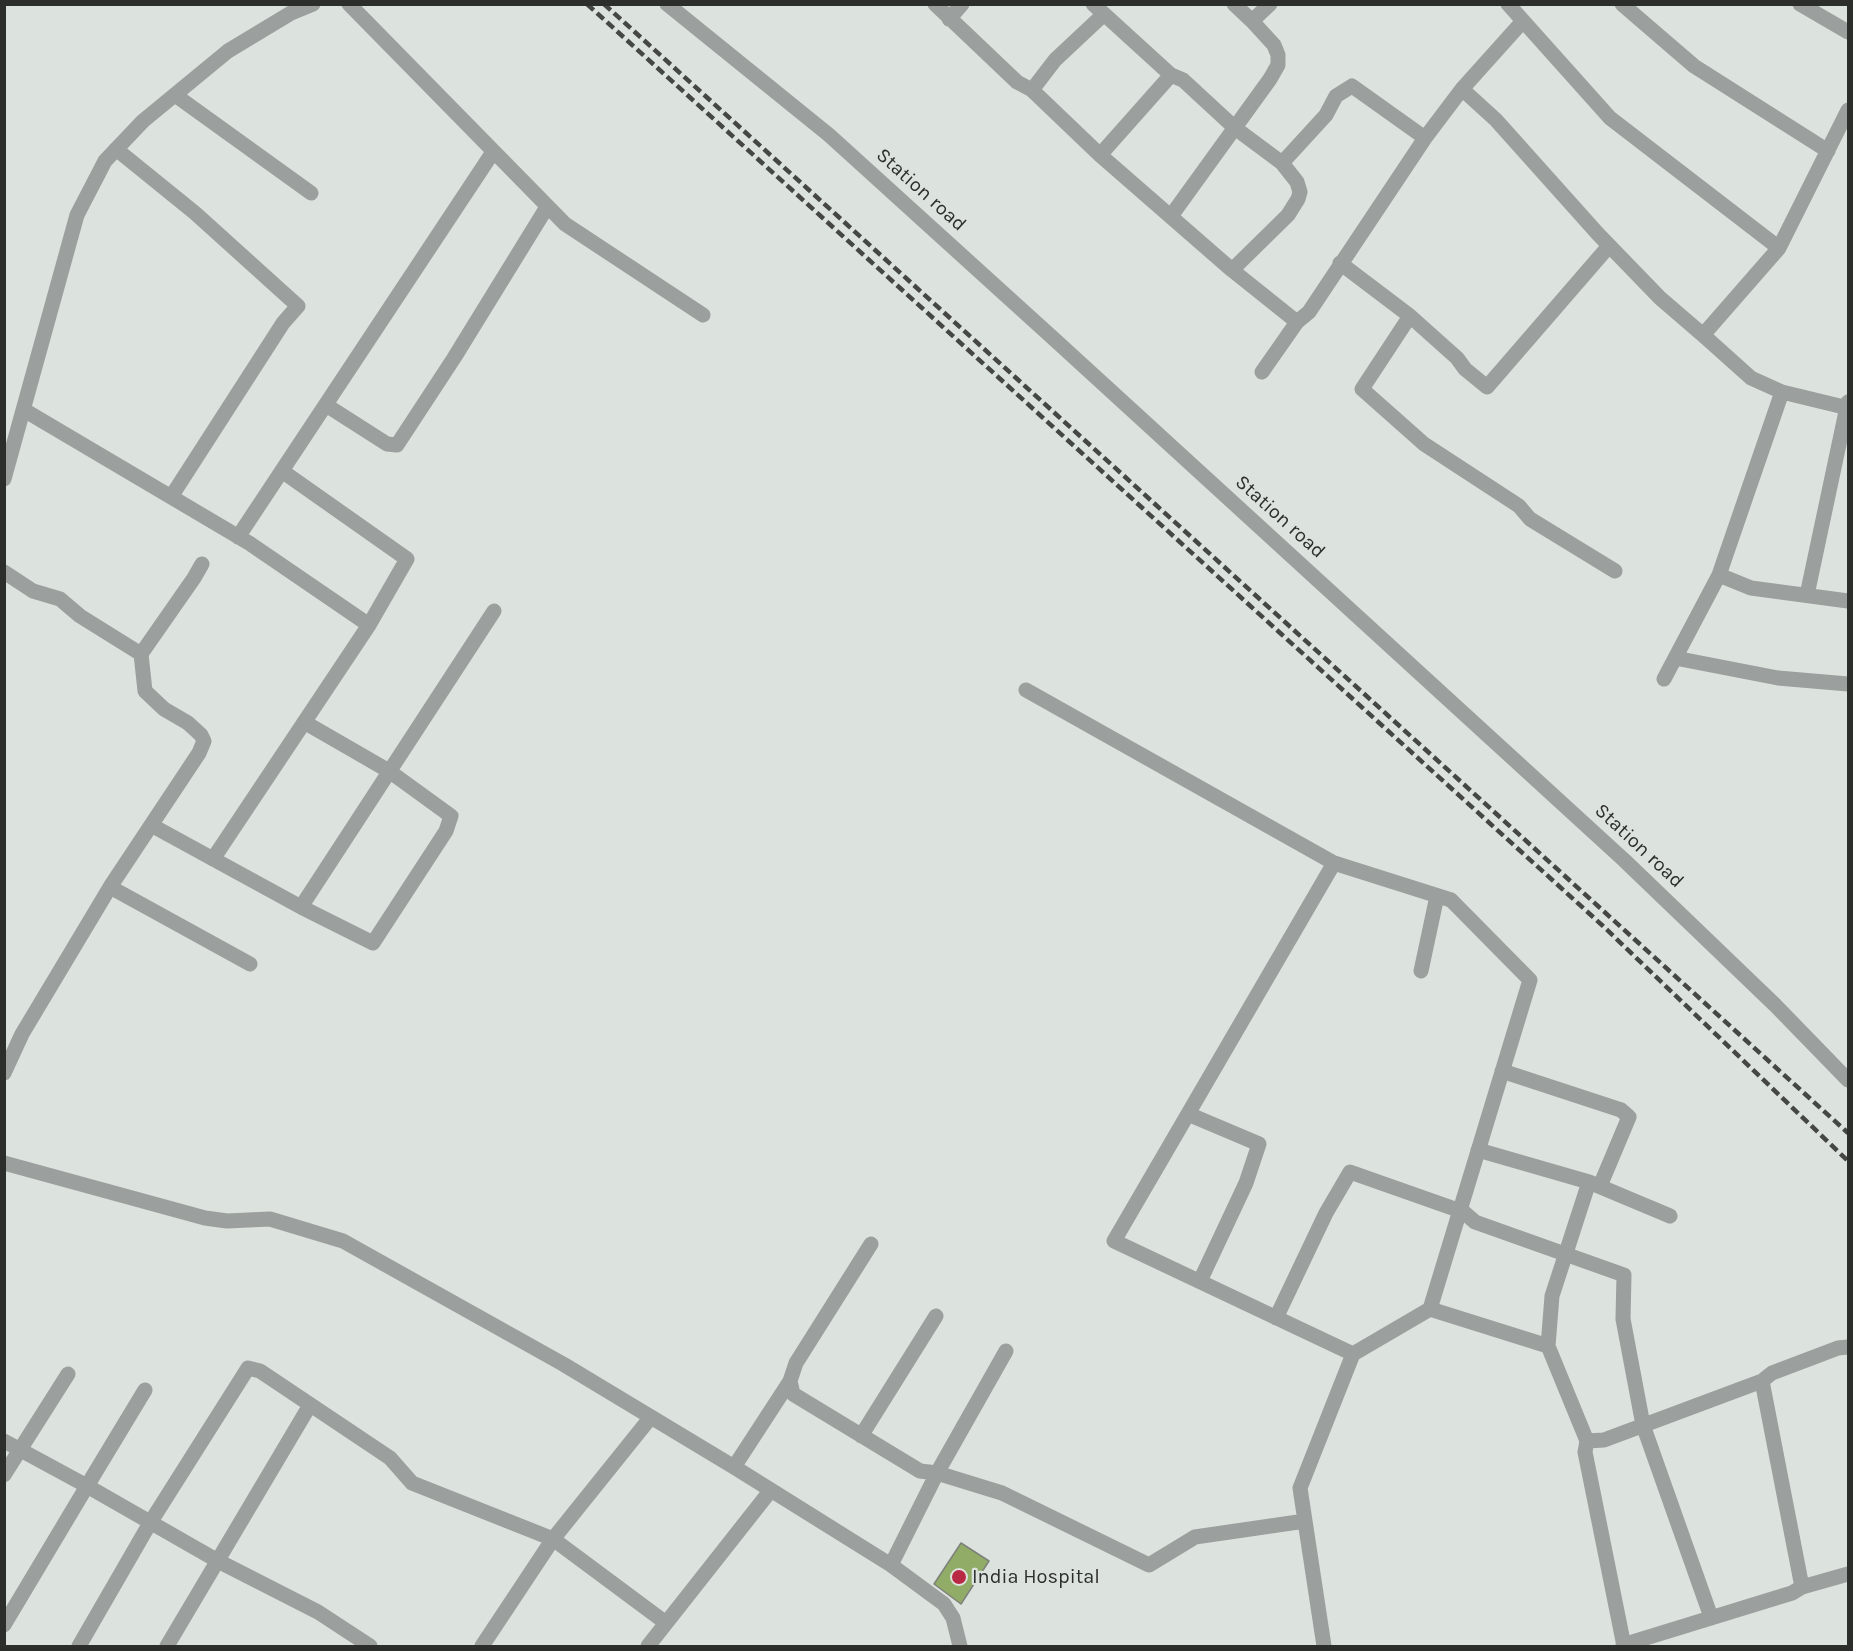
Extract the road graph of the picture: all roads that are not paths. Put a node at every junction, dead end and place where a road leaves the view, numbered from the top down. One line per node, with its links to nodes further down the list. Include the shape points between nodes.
1 (313, 4): 19 (street, via 228,51)
2 (349, 4): 25 (street)
3 (667, 4): 73 (street, Station road, via 829,135 1054,339 1624,860)
4 (935, 4): 12 (street)
5 (962, 4): 12 (street)
6 (1234, 4): 13 (street)
7 (1270, 4): 13 (street)
8 (1508, 4): 14 (street)
9 (1622, 4): 24 (street, via 1694,66)
10 (1800, 4): 15 (street)
11 (1098, 10): 16 (street); 18 (street)
12 (949, 19): 18 (street, via 1017,82)
13 (1252, 21): 21 (street, via 1274,45 1278,64)
14 (1523, 21): 17 (street); 32 (street, via 1610,118)
15 (1848, 32)
16 (1171, 75): 21 (street, via 1183,80); 26 (street)
17 (1462, 89): 22 (street); 31 (street, via 1496,120)
18 (1032, 90): 26 (street)
19 (175, 95): 23 (street); 28 (street)
20 (1848, 110): 24 (street)
21 (1234, 128): 27 (street); 30 (street)
22 (1425, 138): 27 (street, via 1352,86 1336,96 1326,115); 33 (street)
23 (117, 149): 43 (street, via 105,161 77,214); 46 (street, via 298,306)
24 (1828, 151): 32 (street)
25 (493, 152): 29 (street); 41 (street)
26 (1100, 155): 30 (street)
27 (1282, 163): 34 (street, via 1298,182 1298,200)
28 (311, 192)
29 (547, 207): 35 (street, via 565,224); 41 (street, via 397,445 387,444)
30 (1171, 216): 34 (street)
31 (1608, 246): 36 (street, via 1487,387); 38 (street, via 1659,298)
32 (1779, 248): 38 (street)
33 (1340, 263): 36 (street); 37 (street, via 1309,312)
34 (1232, 270): 37 (street)
35 (703, 315)
36 (1410, 316): 49 (street, via 1362,389 1424,444 1519,506 1530,519)
37 (1297, 322): 39 (street)
38 (1703, 334): 40 (street, via 1751,378)
39 (1262, 372)
40 (1782, 392): 42 (street); 51 (street)
41 (326, 405): 44 (street)
42 (1848, 405): 52 (street)
43 (24, 410): 45 (street); 46 (street)
44 (282, 471): 47 (street); 55 (street, via 407,559)
45 (4, 479)
46 (171, 497): 47 (street)
47 (238, 537): 55 (street)
48 (202, 564): 56 (street)
49 (1615, 571)
50 (4, 572): 56 (street, via 33,591 60,599)
51 (1719, 575): 52 (street, via 1751,588); 57 (street)
52 (1807, 595): 53 (street)
53 (1848, 601)
54 (494, 611): 62 (street)
55 (369, 625): 61 (street)
56 (141, 654): 63 (street, via 145,691 164,709 188,723 204,741)
57 (1676, 658): 58 (street); 59 (street, via 1778,678)
58 (1664, 679)
59 (1848, 684)
60 (1026, 690): 65 (street)
61 (304, 722): 62 (street); 64 (street)
62 (389, 771): 68 (street); 68 (street, via 451,816 446,831 373,943)
63 (151, 825): 64 (street); 66 (street)
64 (213, 859): 68 (street)
65 (1334, 863): 67 (street); 74 (street)
66 (110, 887): 69 (street); 72 (street, via 22,1034)
67 (1437, 896): 70 (street); 71 (street, via 1450,900 1530,980)
68 (301, 907)
69 (250, 964)
70 (1421, 971)
71 (1502, 1071): 75 (street); 77 (street, via 1621,1110 1629,1117)
72 (4, 1073)
73 (1848, 1080)
74 (1188, 1114): 82 (street, via 1259,1144 1246,1183); 82 (street, via 1114,1241)
75 (1478, 1150): 77 (street); 78 (street)
76 (4, 1162): 95 (street, via 205,1218 270,1219 343,1241)
77 (1595, 1184): 79 (street); 81 (street)
78 (1460, 1209): 81 (street, via 1475,1222); 83 (street); 85 (street, via 1350,1172)
79 (1670, 1216)
80 (871, 1244): 91 (street, via 796,1363)
81 (1566, 1255): 86 (street, via 1552,1296); 96 (street, via 1624,1275 1623,1319)
82 (1200, 1281): 85 (street)
83 (1430, 1309): 86 (street); 89 (street)
84 (936, 1316): 97 (street)
85 (1276, 1318): 89 (street)
86 (1548, 1346): 99 (street)
87 (1848, 1347): 92 (street, via 1772,1373)
88 (1006, 1351): 102 (street)
89 (1353, 1354): 106 (street, via 1300,1488)
90 (68, 1374): 100 (street)
91 (790, 1381): 97 (street, via 793,1394); 101 (street)
92 (1762, 1381): 96 (street); 112 (street)
93 (145, 1390): 104 (street)
94 (310, 1405): 107 (street, via 260,1371 248,1368); 108 (street, via 390,1458 412,1483); 109 (street)
95 (651, 1417): 101 (street); 108 (street)
96 (1643, 1425): 99 (street, via 1604,1440); 113 (street)
97 (861, 1436): 102 (street, via 920,1471)
98 (4, 1441): 100 (street)
99 (1587, 1441): 116 (street, via 1585,1452)
100 (20, 1449): 103 (street); 104 (street)
101 (734, 1467): 105 (street)
102 (937, 1473): 106 (street, via 1002,1493 1149,1565 1195,1537); 110 (street)
103 (4, 1475)
104 (87, 1486): 107 (street); 115 (street)
105 (771, 1490): 110 (street); 114 (street)
106 (1305, 1521): 123 (street)
107 (150, 1523): 109 (street); 117 (street)
108 (553, 1539): 114 (street); 120 (street)
109 (218, 1561): 118 (street); 119 (street, via 318,1612)
110 (891, 1565): 122 (street, via 944,1604 953,1618)
111 (1848, 1574): 112 (street)
112 (1802, 1587): 113 (street)
113 (1711, 1617): 116 (street)
114 (666, 1623): 121 (street)
115 (4, 1625)
116 (1624, 1646)
117 (79, 1647)
118 (167, 1647)
119 (370, 1647)
120 (482, 1647)
121 (648, 1647)
122 (960, 1647)
123 (1324, 1647)

